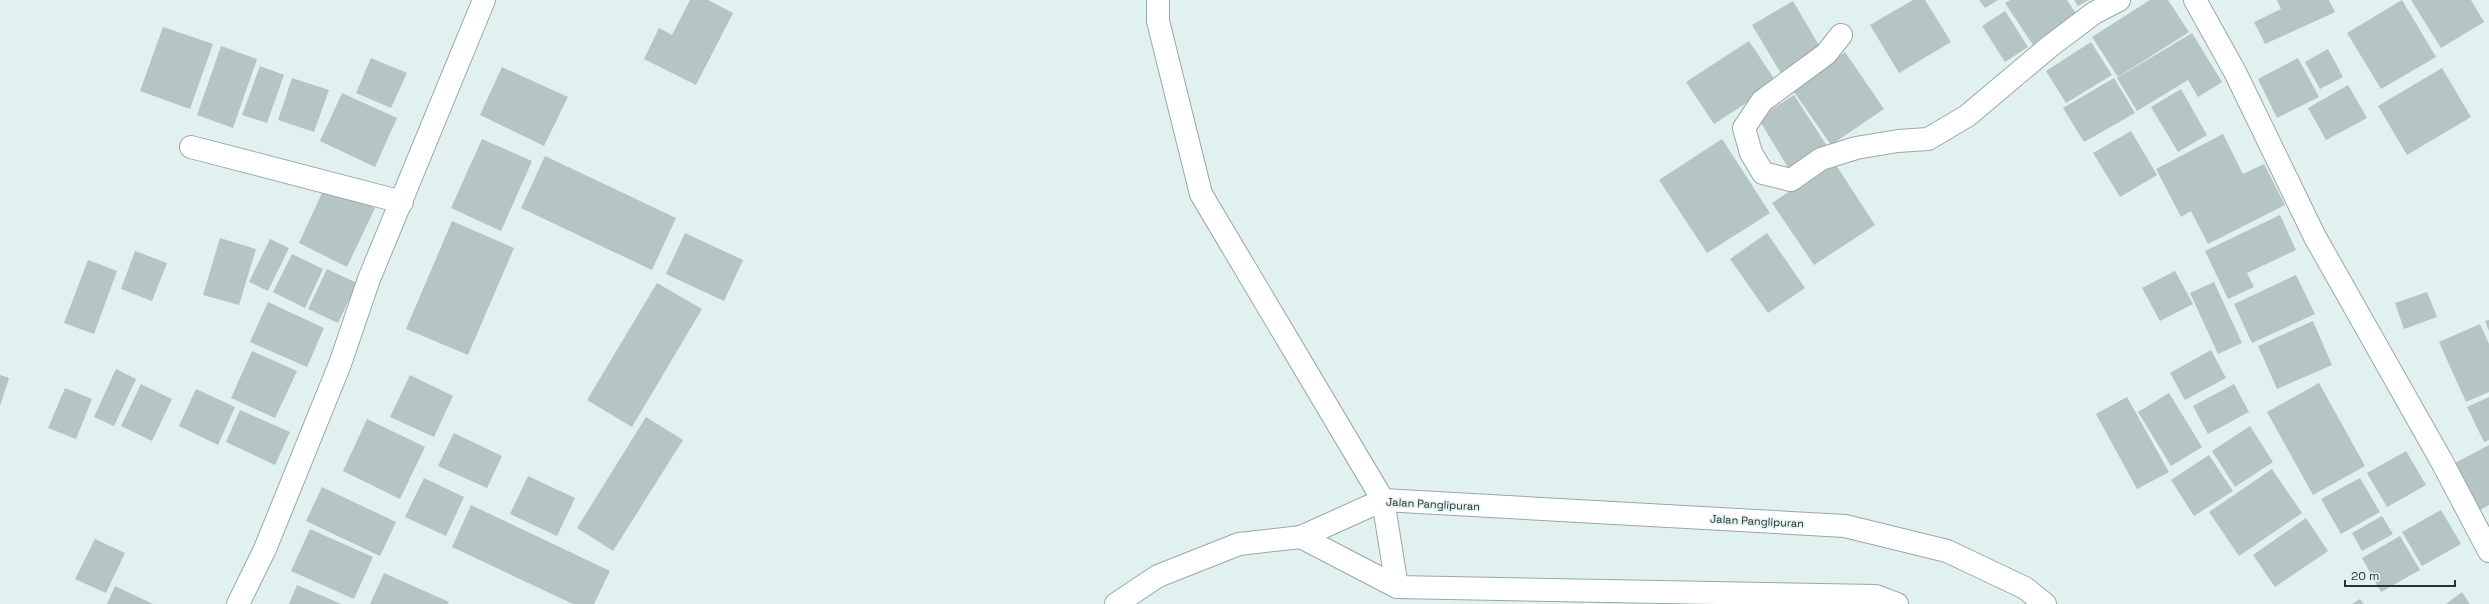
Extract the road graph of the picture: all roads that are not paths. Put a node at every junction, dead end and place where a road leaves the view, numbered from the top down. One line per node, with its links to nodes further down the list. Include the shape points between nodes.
1 (484, 0): 7 (street)
2 (1158, 0): 8 (street, via 1158,21 1201,194)
3 (2120, 0): 5 (street, via 2094,13 1967,116 1928,140 1898,141 1856,148 1821,159 1791,180 1763,173 1751,152 1744,128 1762,102 1826,54)
4 (2195, 0): 10 (street, via 2235,72 2315,237 2441,460)
5 (1840, 35)
6 (191, 147): 7 (street)
7 (402, 202): 12 (street, via 369,279 332,386 264,549)
8 (1384, 500): 9 (street, Jalan Panglipuran); 11 (street); 15 (street, Jalan Panglipuran, via 1845,526 1946,551 2025,588)
9 (1301, 537): 11 (street); 13 (street, Jalan Panglipuran, via 1239,544 1158,576)
10 (2489, 552)
11 (1397, 586): 14 (street, via 1876,596)
12 (238, 604)
13 (1116, 604)
14 (1897, 604)
15 (2045, 604)

